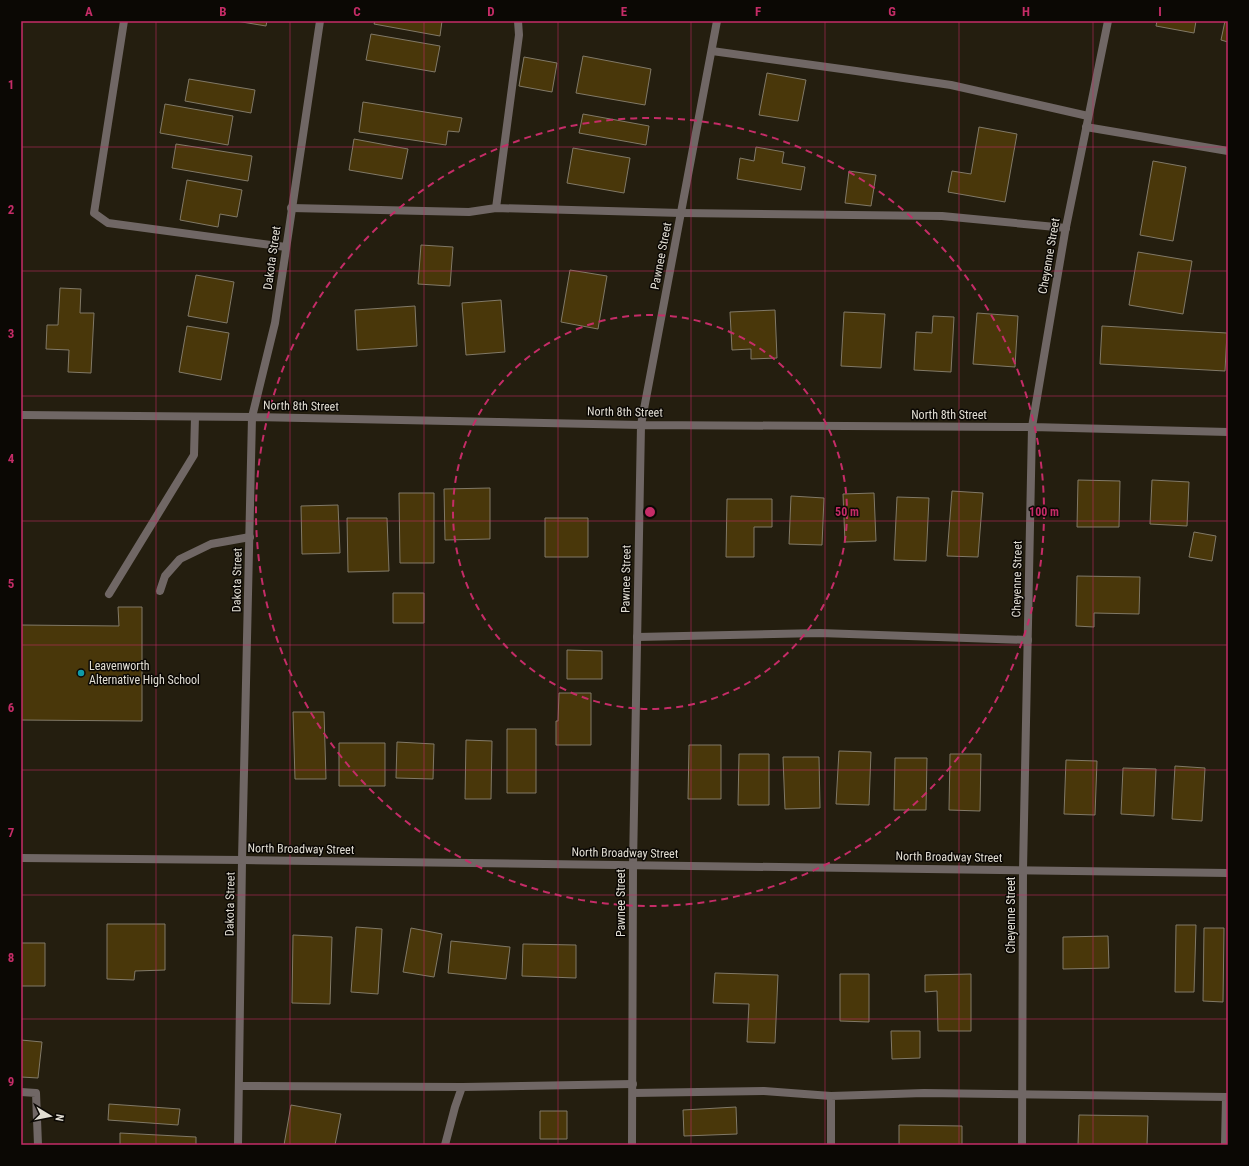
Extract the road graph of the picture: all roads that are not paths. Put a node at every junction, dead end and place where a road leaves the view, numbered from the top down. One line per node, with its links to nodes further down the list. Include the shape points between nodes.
1 (124, 21): 14 (street, via 94,212 108,223)
2 (320, 21): 10 (street, Dakota Street)
3 (518, 21): 11 (street, via 519,35)
4 (718, 21): 6 (street, Pawnee Street)
5 (1108, 21): 7 (street, Cheyenne Street)
6 (712, 51): 7 (street, via 951,86); 12 (street, Pawnee Street)
7 (1088, 116): 8 (street, Cheyenne Street)
8 (1086, 127): 9 (street); 13 (street, Cheyenne Street)
9 (1228, 150)
10 (291, 208): 11 (street, via 469,212); 14 (street, Dakota Street)
11 (496, 208): 12 (street)
12 (681, 213): 13 (street, via 942,216); 18 (street, Pawnee Street)
13 (1066, 228): 19 (street, Cheyenne Street)
14 (286, 247): 17 (street, Dakota Street, via 275,323)
15 (21, 415): 16 (street, North 8th Street)
16 (195, 417): 17 (street, North 8th Street); 23 (street, via 194,455)
17 (252, 417): 18 (street, North 8th Street); 21 (street, Dakota Street)
18 (641, 425): 19 (street, North 8th Street); 24 (street, Pawnee Street)
19 (1032, 427): 20 (street, North 8th Street); 25 (street, Cheyenne Street)
20 (1228, 432)
21 (250, 537): 22 (street, via 211,544 180,559 165,576); 27 (street, Dakota Street)
22 (160, 590)
23 (109, 594)
24 (637, 637): 25 (street, via 820,633); 28 (street, Pawnee Street)
25 (1028, 640): 29 (street, Cheyenne Street)
26 (21, 858): 27 (street, North Broadway Street)
27 (242, 860): 28 (street, North Broadway Street); 31 (street, Dakota Street)
28 (633, 865): 29 (street, North Broadway Street); 33 (street, Pawnee Street)
29 (1023, 870): 30 (street, North Broadway Street); 35 (street, Cheyenne Street)
30 (1228, 874)
31 (239, 1086): 32 (street); 39 (street, Dakota Street)
32 (462, 1087): 33 (street); 40 (street)
33 (633, 1088): 36 (street, via 764,1091); 41 (street, Pawnee Street)
34 (21, 1092): 38 (street, via 36,1092)
35 (1022, 1095): 36 (street, via 924,1093); 37 (street); 43 (street, Cheyenne Street)
36 (832, 1096): 42 (street)
37 (1227, 1097): 44 (street)
38 (38, 1145)
39 (238, 1145)
40 (445, 1145)
41 (632, 1145)
42 (831, 1145)
43 (1022, 1145)
44 (1225, 1145)

